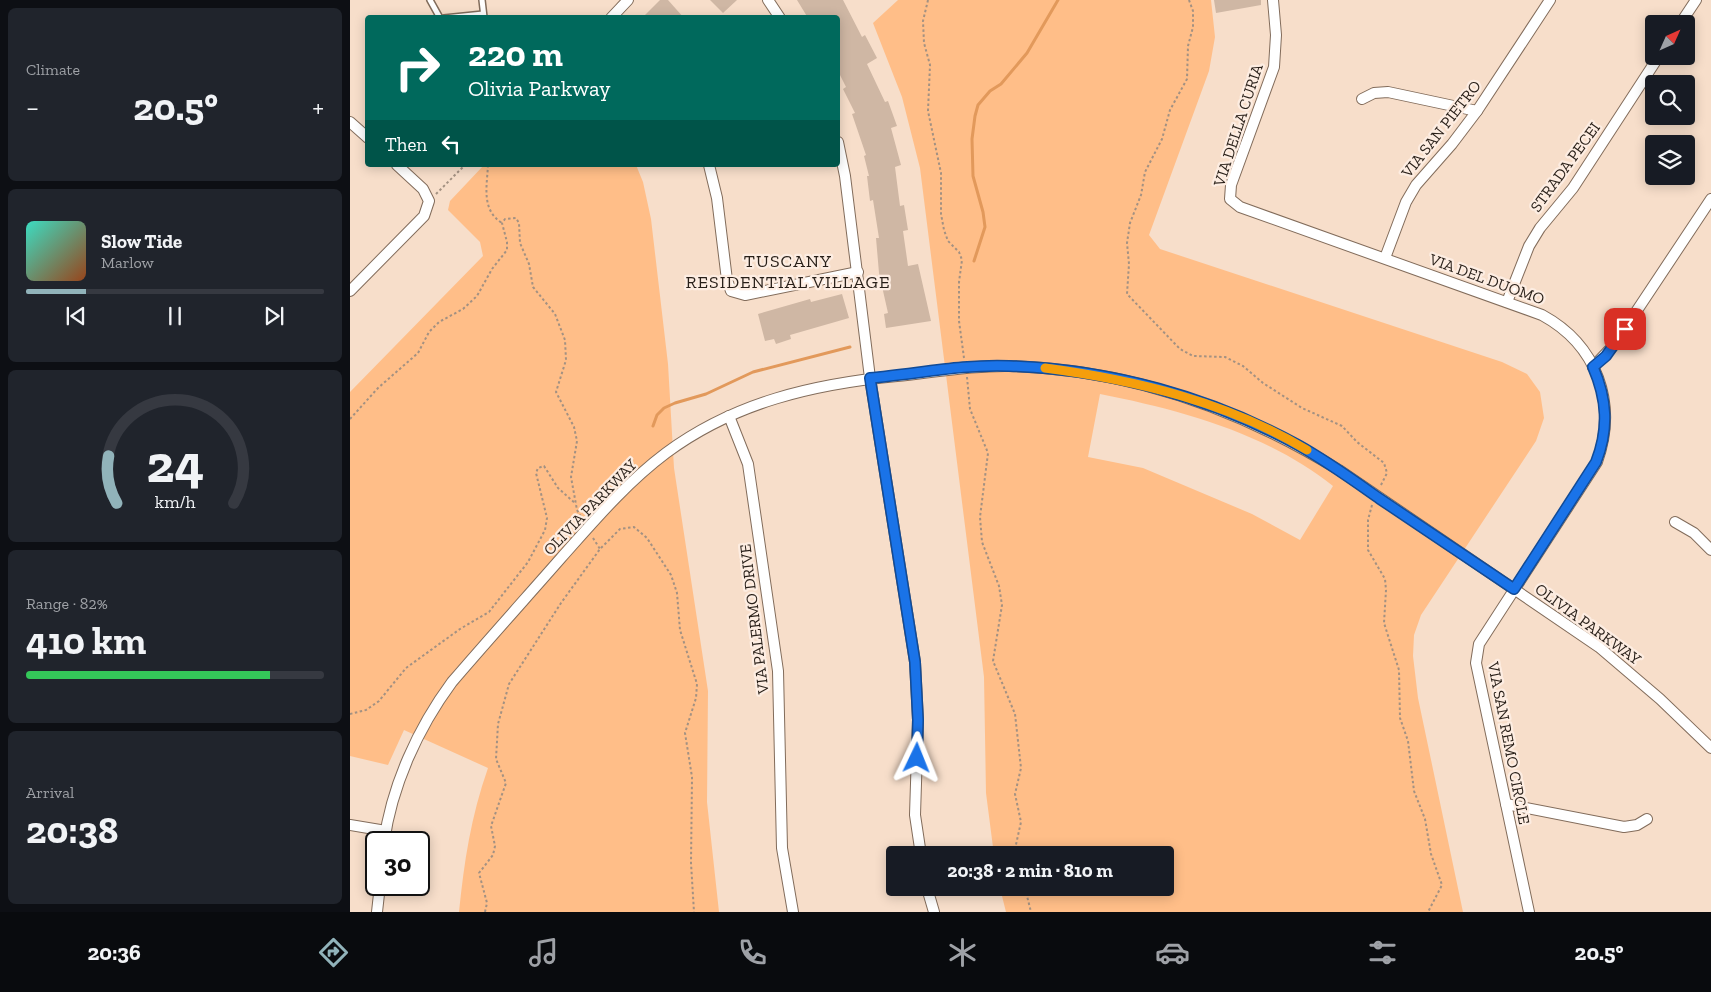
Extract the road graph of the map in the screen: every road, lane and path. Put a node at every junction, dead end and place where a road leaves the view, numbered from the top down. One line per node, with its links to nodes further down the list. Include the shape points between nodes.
1 (430, 0): 9 (lane)
2 (482, 0): 10 (lane)
3 (628, 0): 11 (street)
4 (768, 0): 12 (street)
5 (928, 0): 33 (path, via 923,21 930,65 928,111 941,173 944,230 962,260 959,321)
6 (1273, 0): 25 (street, VIA DELLA CURIA, via 1274,67 1232,185)
7 (1550, 0): 16 (street, VIA SAN PIETRO)
8 (1696, 0): 13 (street)
9 (438, 15)
10 (484, 15)
11 (614, 15)
12 (778, 15)
13 (1686, 15)
14 (1653, 65): 31 (street, STRADA PECEI, via 1572,188 1528,246)
15 (1362, 99): 16 (street, via 1374,93 1388,92)
16 (1477, 111): 28 (street, VIA SAN PIETRO, via 1416,185 1406,202)
17 (350, 122): 18 (street)
18 (365, 135)
19 (840, 152): 29 (street)
20 (399, 167): 30 (street, via 423,189 429,201 424,216)
21 (463, 167): 24 (path)
22 (488, 167): 27 (path, via 488,206 491,214)
23 (709, 167): 29 (street, via 730,291 745,294)
24 (442, 188)
25 (1230, 199): 28 (street, VIA DEL DUOMO, via 1240,207)
26 (1711, 199): 32 (street, via 1614,345)
27 (502, 223): 36 (path, via 507,250 476,296 463,309 434,327 418,353 378,388); 40 (path, via 505,219 516,218 533,287 555,314 565,340 566,360 556,392 576,434 571,469 576,504 558,488 544,466 538,468 536,472 547,518 545,530 517,577 489,612 406,668 379,701 366,710)
28 (1385, 258): 31 (street, VIA DEL DUOMO)
29 (858, 272): 34 (street)
30 (350, 291)
31 (1507, 302): 32 (street, VIA DEL DUOMO, via 1528,308 1558,324 1583,348)
32 (1593, 367): 39 (street, VIA DEL DUOMO, via 1605,404 1603,445 1588,479)
33 (966, 369): 34 (street, OLIVIA PARKWAY); 39 (street, OLIVIA PARKWAY, via 1006,366 1088,373 1173,393 1256,423 1331,465); 48 (path, via 970,409 988,453 980,516 1002,605 993,661 1015,714 1021,768 1015,794 1021,822)
34 (870, 378): 35 (street, OLIVIA PARKWAY, via 797,391 754,404); 47 (street, via 915,662 918,720 915,815)
35 (729, 416): 46 (street, OLIVIA PARKWAY, via 668,452 628,485 452,682 437,702 412,751); 55 (street, VIA PALERMO DRIVE, via 748,464 778,671 782,848)
36 (350, 420)
37 (1675, 522): 38 (street)
38 (1711, 550)
39 (1514, 589): 41 (street, OLIVIA PARKWAY, via 1623,666); 42 (street, VIA SAN REMO CIRCLE, via 1479,644 1476,663)
40 (350, 714)
41 (1711, 748)
42 (1506, 804): 43 (street, via 1624,827); 58 (street, VIA SAN REMO CIRCLE)
43 (1647, 819)
44 (350, 825): 45 (street)
45 (381, 831)
46 (386, 831)
47 (920, 846)
48 (1016, 846)
49 (379, 896): 52 (street)
50 (929, 896): 56 (street)
51 (1027, 896): 57 (path)
52 (377, 912)
53 (485, 912): 54 (path, via 488,903 479,873 493,855 495,846 491,826 506,783 496,759 498,724 509,684 600,549 620,529 634,527 647,538 671,575 677,593 680,630 696,684 696,698 685,733 692,777)
54 (694, 912)
55 (793, 912)
56 (934, 912)
57 (1031, 912)
58 (1529, 912)

